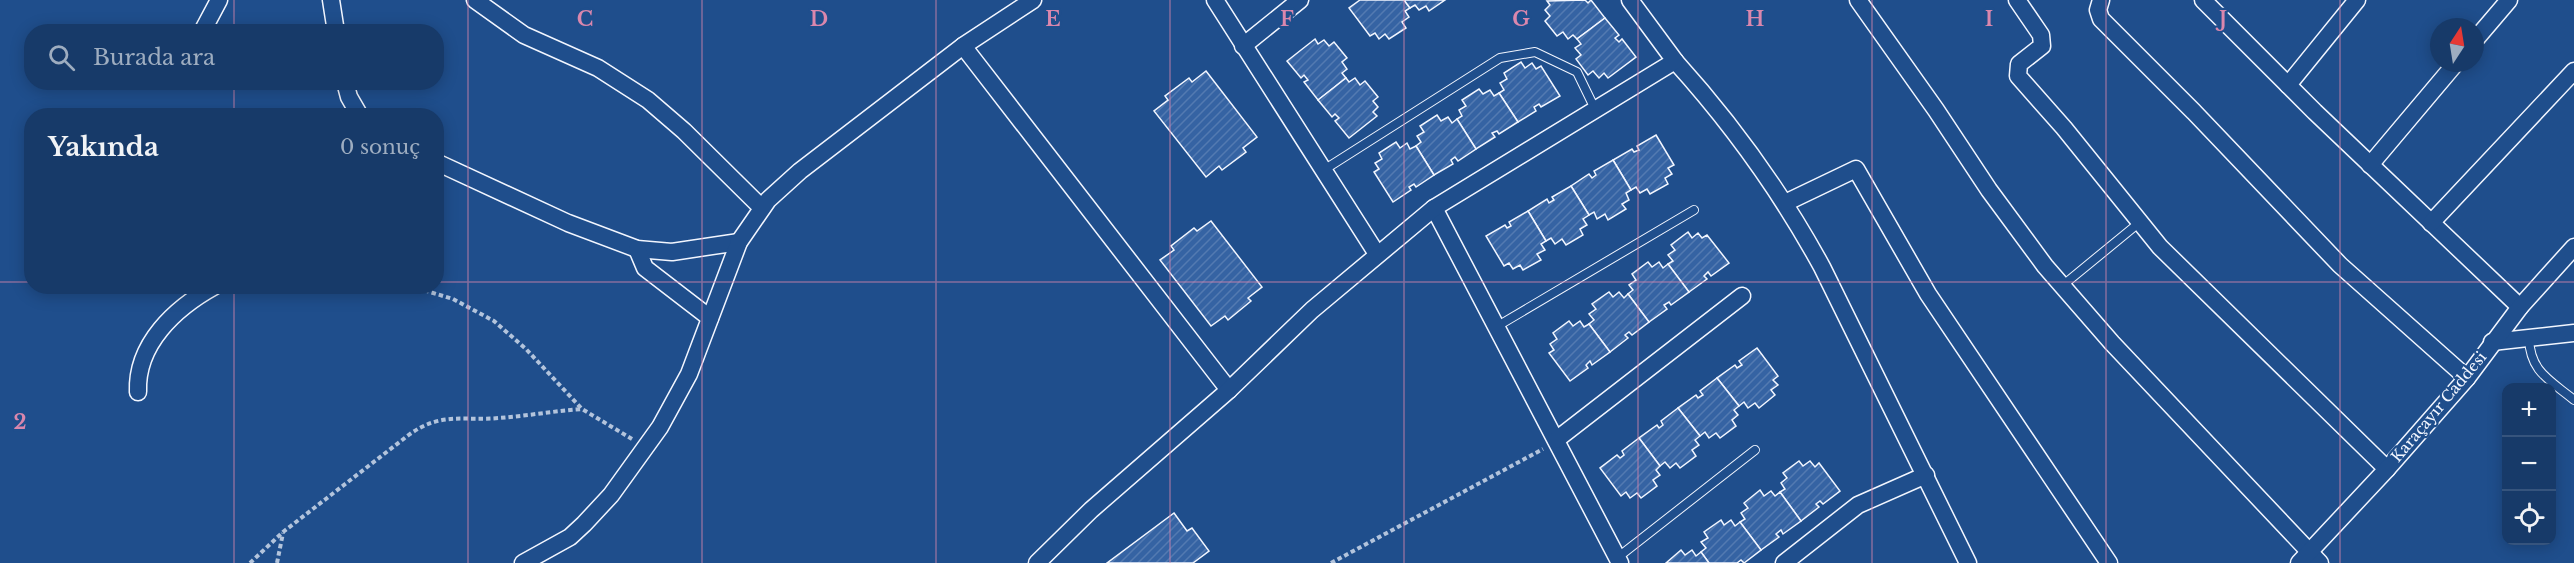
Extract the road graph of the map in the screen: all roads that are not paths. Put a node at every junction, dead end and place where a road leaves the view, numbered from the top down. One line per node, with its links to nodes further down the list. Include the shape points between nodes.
1 (219, 0): 14 (street)
2 (331, 0): 15 (street)
3 (475, 0): 30 (street, via 524,35 606,72 648,100)
4 (1033, 0): 17 (street)
5 (1215, 0): 18 (street)
6 (1300, 0): 18 (street)
7 (1630, 0): 19 (street)
8 (1857, 0): 39 (street, via 2003,209)
9 (2017, 0): 33 (street, via 2041,35 2042,46 2019,64 2018,76)
10 (2101, 0): 48 (street, via 2101,19 2340,265)
11 (2203, 0): 22 (street)
12 (2356, 0): 22 (street)
13 (2509, 0): 16 (street)
14 (206, 24)
15 (335, 24)
16 (2484, 29)
17 (963, 46): 30 (street, via 800,171); 49 (street)
18 (1243, 46): 38 (street)
19 (1675, 61): 25 (street); 29 (street, via 1742,139)
20 (2574, 71): 34 (street)
21 (2448, 72): 26 (street)
22 (2288, 85): 26 (street)
23 (348, 90): 24 (street)
24 (354, 108)
25 (1595, 109): 28 (lane, via 1576,72 1535,52 1500,58); 31 (street)
26 (2370, 165): 34 (street)
27 (444, 166): 37 (street, via 557,218)
28 (1330, 166)
29 (1785, 203): 55 (street, via 1822,267); 62 (street, via 1856,169 1928,294)
30 (762, 208): 35 (street)
31 (1434, 208): 38 (street); 44 (street)
32 (1694, 210): 44 (lane)
33 (2140, 222): 39 (lane); 54 (street, via 2160,247)
34 (2431, 223): 42 (street)
35 (739, 242): 37 (street, via 672,252); 43 (street)
36 (2574, 247): 42 (street, Karaçayır Caddesi)
37 (637, 249): 43 (street, via 645,268)
38 (1377, 254): 49 (street)
39 (2062, 286): 56 (street)
40 (204, 294): 50 (street, via 155,336 141,362)
41 (1742, 296): 52 (street)
42 (2520, 307): 47 (street, Karaçayır Caddesi)
43 (710, 318): 58 (street, via 689,374 646,448 611,495 570,537)
44 (1496, 327): 52 (street)
45 (2574, 333): 46 (street)
46 (2529, 338): 47 (street); 51 (lane, via 2530,355 2538,370)
47 (2493, 342): 48 (street, Karaçayır Caddesi)
48 (2467, 378): 54 (street, Karaçayır Caddesi)
49 (1229, 390): 59 (street, via 1091,510)
50 (138, 392)
51 (2574, 400)
52 (1556, 440): 57 (street)
53 (1755, 450): 57 (lane)
54 (2387, 469): 56 (street, Karaçayır Caddesi)
55 (1926, 475): 60 (street, via 1858,505); 61 (street)
56 (2310, 559)
57 (1618, 560)
58 (523, 563)
59 (1037, 563)
60 (1784, 563)
61 (1968, 563)
62 (2109, 563)

